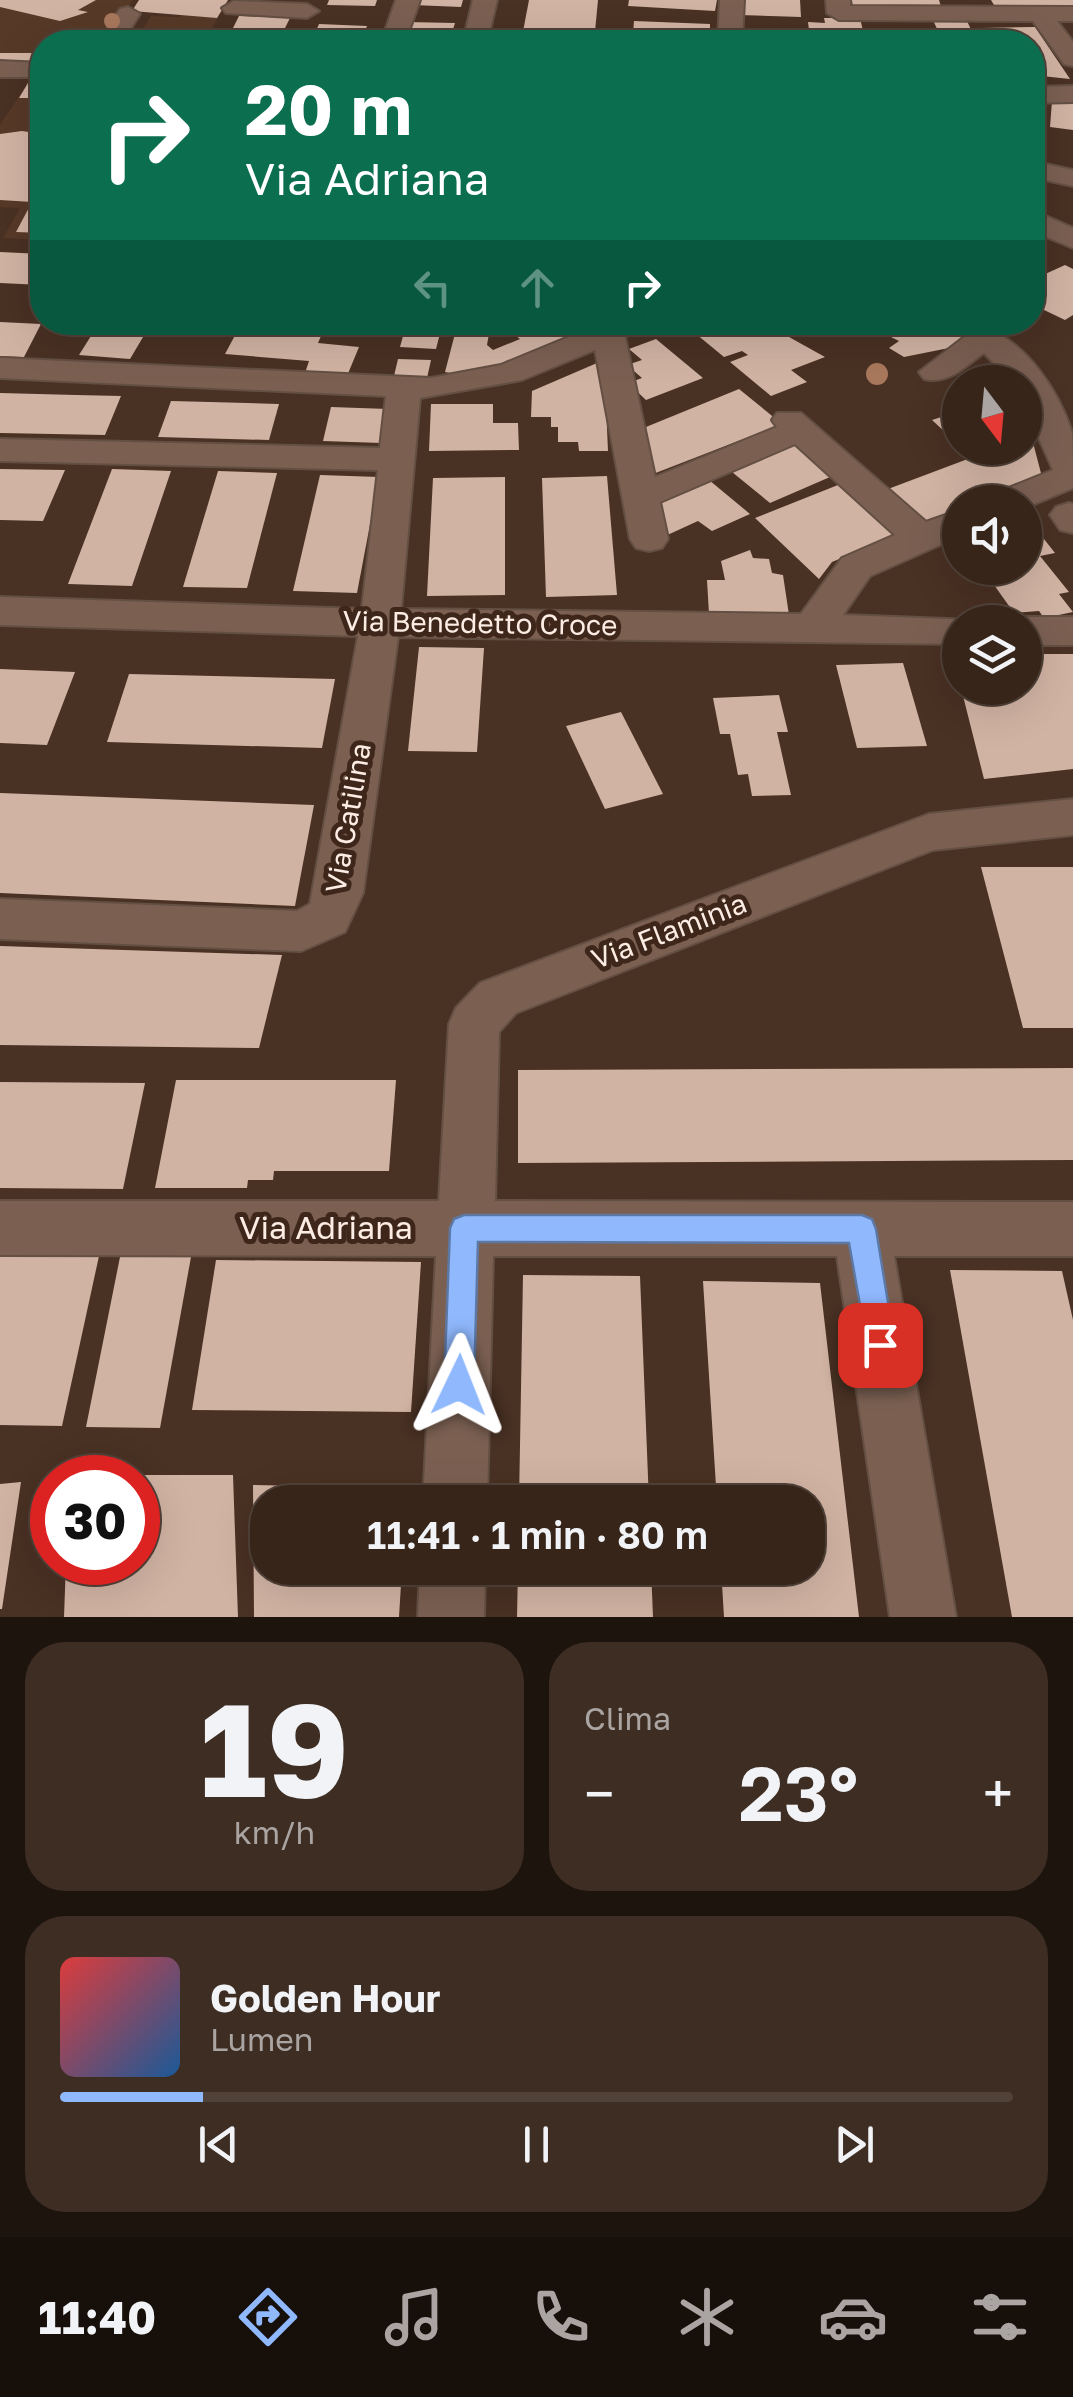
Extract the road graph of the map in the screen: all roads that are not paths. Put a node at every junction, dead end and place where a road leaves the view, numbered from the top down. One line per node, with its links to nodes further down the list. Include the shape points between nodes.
1 (408, 0): 11 (street)
2 (486, 0): 12 (street)
3 (732, 0): 13 (street)
4 (839, 6): 8 (street)
5 (232, 11): 7 (street)
6 (128, 14): 10 (street)
7 (305, 14)
8 (1040, 14): 9 (street); 14 (street)
9 (1073, 14)
10 (118, 30)
11 (397, 30)
12 (478, 30)
13 (731, 30)
14 (1073, 59)
15 (0, 69): 16 (street)
16 (30, 70)
17 (1073, 94): 18 (street)
18 (1045, 95)
19 (1045, 172): 20 (street)
20 (1073, 178)
21 (1045, 225): 22 (street)
22 (1073, 239)
23 (604, 335): 32 (street, via 510,374 450,387)
24 (622, 335): 38 (street)
25 (946, 365): 26 (street, via 983,338 1003,348)
26 (1015, 365)
27 (0, 368): 32 (street)
28 (942, 368): 29 (street)
29 (936, 372)
30 (1073, 384): 31 (street)
31 (1042, 386)
32 (404, 388): 35 (street, Via Catilina)
33 (1042, 412): 36 (street)
34 (0, 450): 35 (street)
35 (398, 459): 43 (street, Via Catilina)
36 (1073, 475): 37 (street)
37 (1042, 488)
38 (644, 495): 40 (street); 41 (street, via 787,428)
39 (942, 529): 41 (street)
40 (649, 538)
41 (921, 538): 44 (street, via 856,567)
42 (0, 612): 43 (street, Via Benedetto Croce)
43 (380, 623): 44 (street, Via Benedetto Croce); 49 (street, Via Catilina, via 338,893 328,918 301,931)
44 (812, 628): 45 (street, Via Benedetto Croce)
45 (942, 630)
46 (1042, 631): 47 (street)
47 (1073, 632)
48 (1073, 817): 51 (street, Via Flaminia, via 929,832 498,998 474,1024)
49 (0, 919)
50 (0, 1228): 51 (street, Via Adriana)
51 (464, 1228): 52 (street, Via Adriana); 54 (street, Via Flaminia)
52 (862, 1229): 53 (street, Via Adriana); 57 (street)
53 (1073, 1229)
54 (456, 1485)
55 (452, 1585): 56 (street)
56 (451, 1617)
57 (923, 1617)

